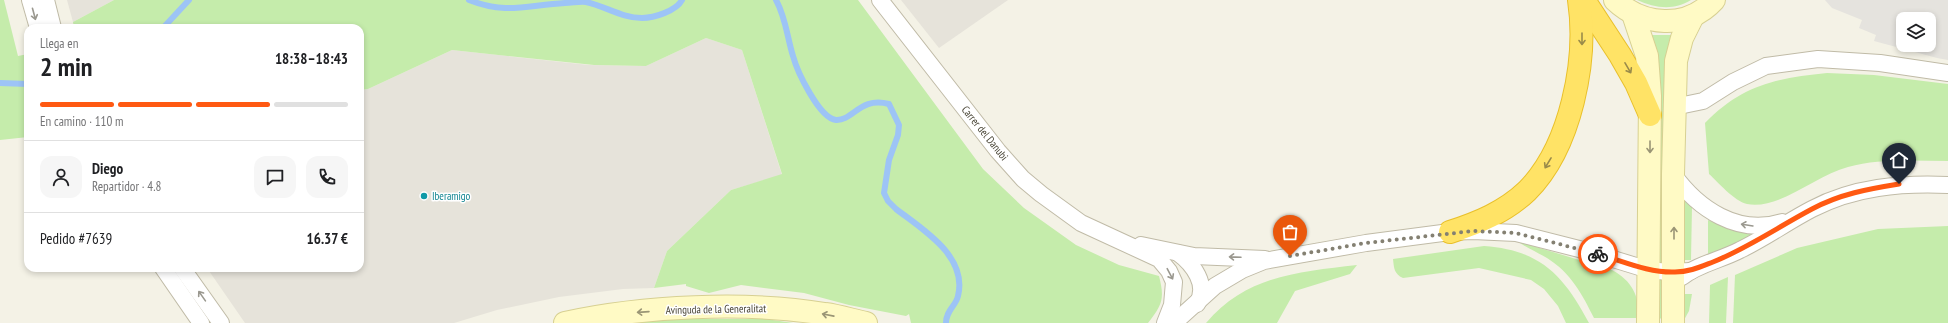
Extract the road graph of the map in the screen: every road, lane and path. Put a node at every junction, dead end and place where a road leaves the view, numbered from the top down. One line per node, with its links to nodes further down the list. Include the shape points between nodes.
1 (30, 0): 10 (street, one-way to 10)
2 (46, 0): 11 (street)
3 (880, 0): 19 (street, Carrer del Danubi, via 998,151 1024,179 1081,223)
4 (1579, 0): 18 (highway, one-way to 18, via 1582,47 1578,80 1562,134 1551,158 1539,177 1513,202 1486,219)
5 (1584, 0): 14 (highway, one-way to 14, via 1620,55)
6 (1615, 0): 8 (main road)
7 (1714, 0): 9 (main road)
8 (1632, 14): 9 (main road, via 1652,21 1673,22); 14 (main road, via 1647,56)
9 (1693, 16): 13 (main road, via 1682,38 1676,61)
10 (37, 24)
11 (52, 24)
12 (1948, 73): 13 (street, via 1880,63 1818,59 1766,66 1733,82 1703,101)
13 (1674, 107): 15 (main road)
14 (1650, 115): 23 (main road, one-way to 23)
15 (1673, 174): 17 (street, one-way to 15, via 1762,226 1736,223 1721,218 1703,206 1682,187); 26 (main road, one-way to 15)
16 (1948, 185): 17 (street, via 1899,184 1864,189)
17 (1799, 216): 26 (street, via 1738,251)
18 (1450, 232): 21 (street, Carrer del Danubi); 22 (street, Carrer del Danubi, via 1516,233)
19 (1115, 238): 20 (street, Carrer del Danubi); 33 (street, Carrer del Danubi, one-way to 33, via 1152,255 1169,271 1174,282 1174,292)
20 (1178, 253): 21 (street, Carrer del Danubi, one-way to 20); 27 (street, via 1186,259 1198,276)
21 (1274, 259): 27 (street, Carrer del Danubi, via 1255,264 1229,277)
22 (1615, 259): 23 (street, Carrer del Danubi); 28 (street, Carrer del Danubi, via 1629,270)
23 (1649, 270): 26 (street, Carrer del Danubi); 28 (main road)
24 (166, 272): 29 (street)
25 (185, 272): 30 (street, one-way to 25)
26 (1679, 278): 37 (main road)
27 (1201, 298): 34 (street, Carrer del Danubi); 35 (street, Carrer del Danubi)
28 (1649, 298): 36 (main road)
29 (201, 323)
30 (221, 323)
31 (565, 323): 32 (main road, Avinguda de la Generalitat, one-way to 31, via 825,314 756,307 638,312)
32 (866, 323)
33 (1165, 323)
34 (1174, 323)
35 (1186, 323)
36 (1648, 323)
37 (1673, 323)

